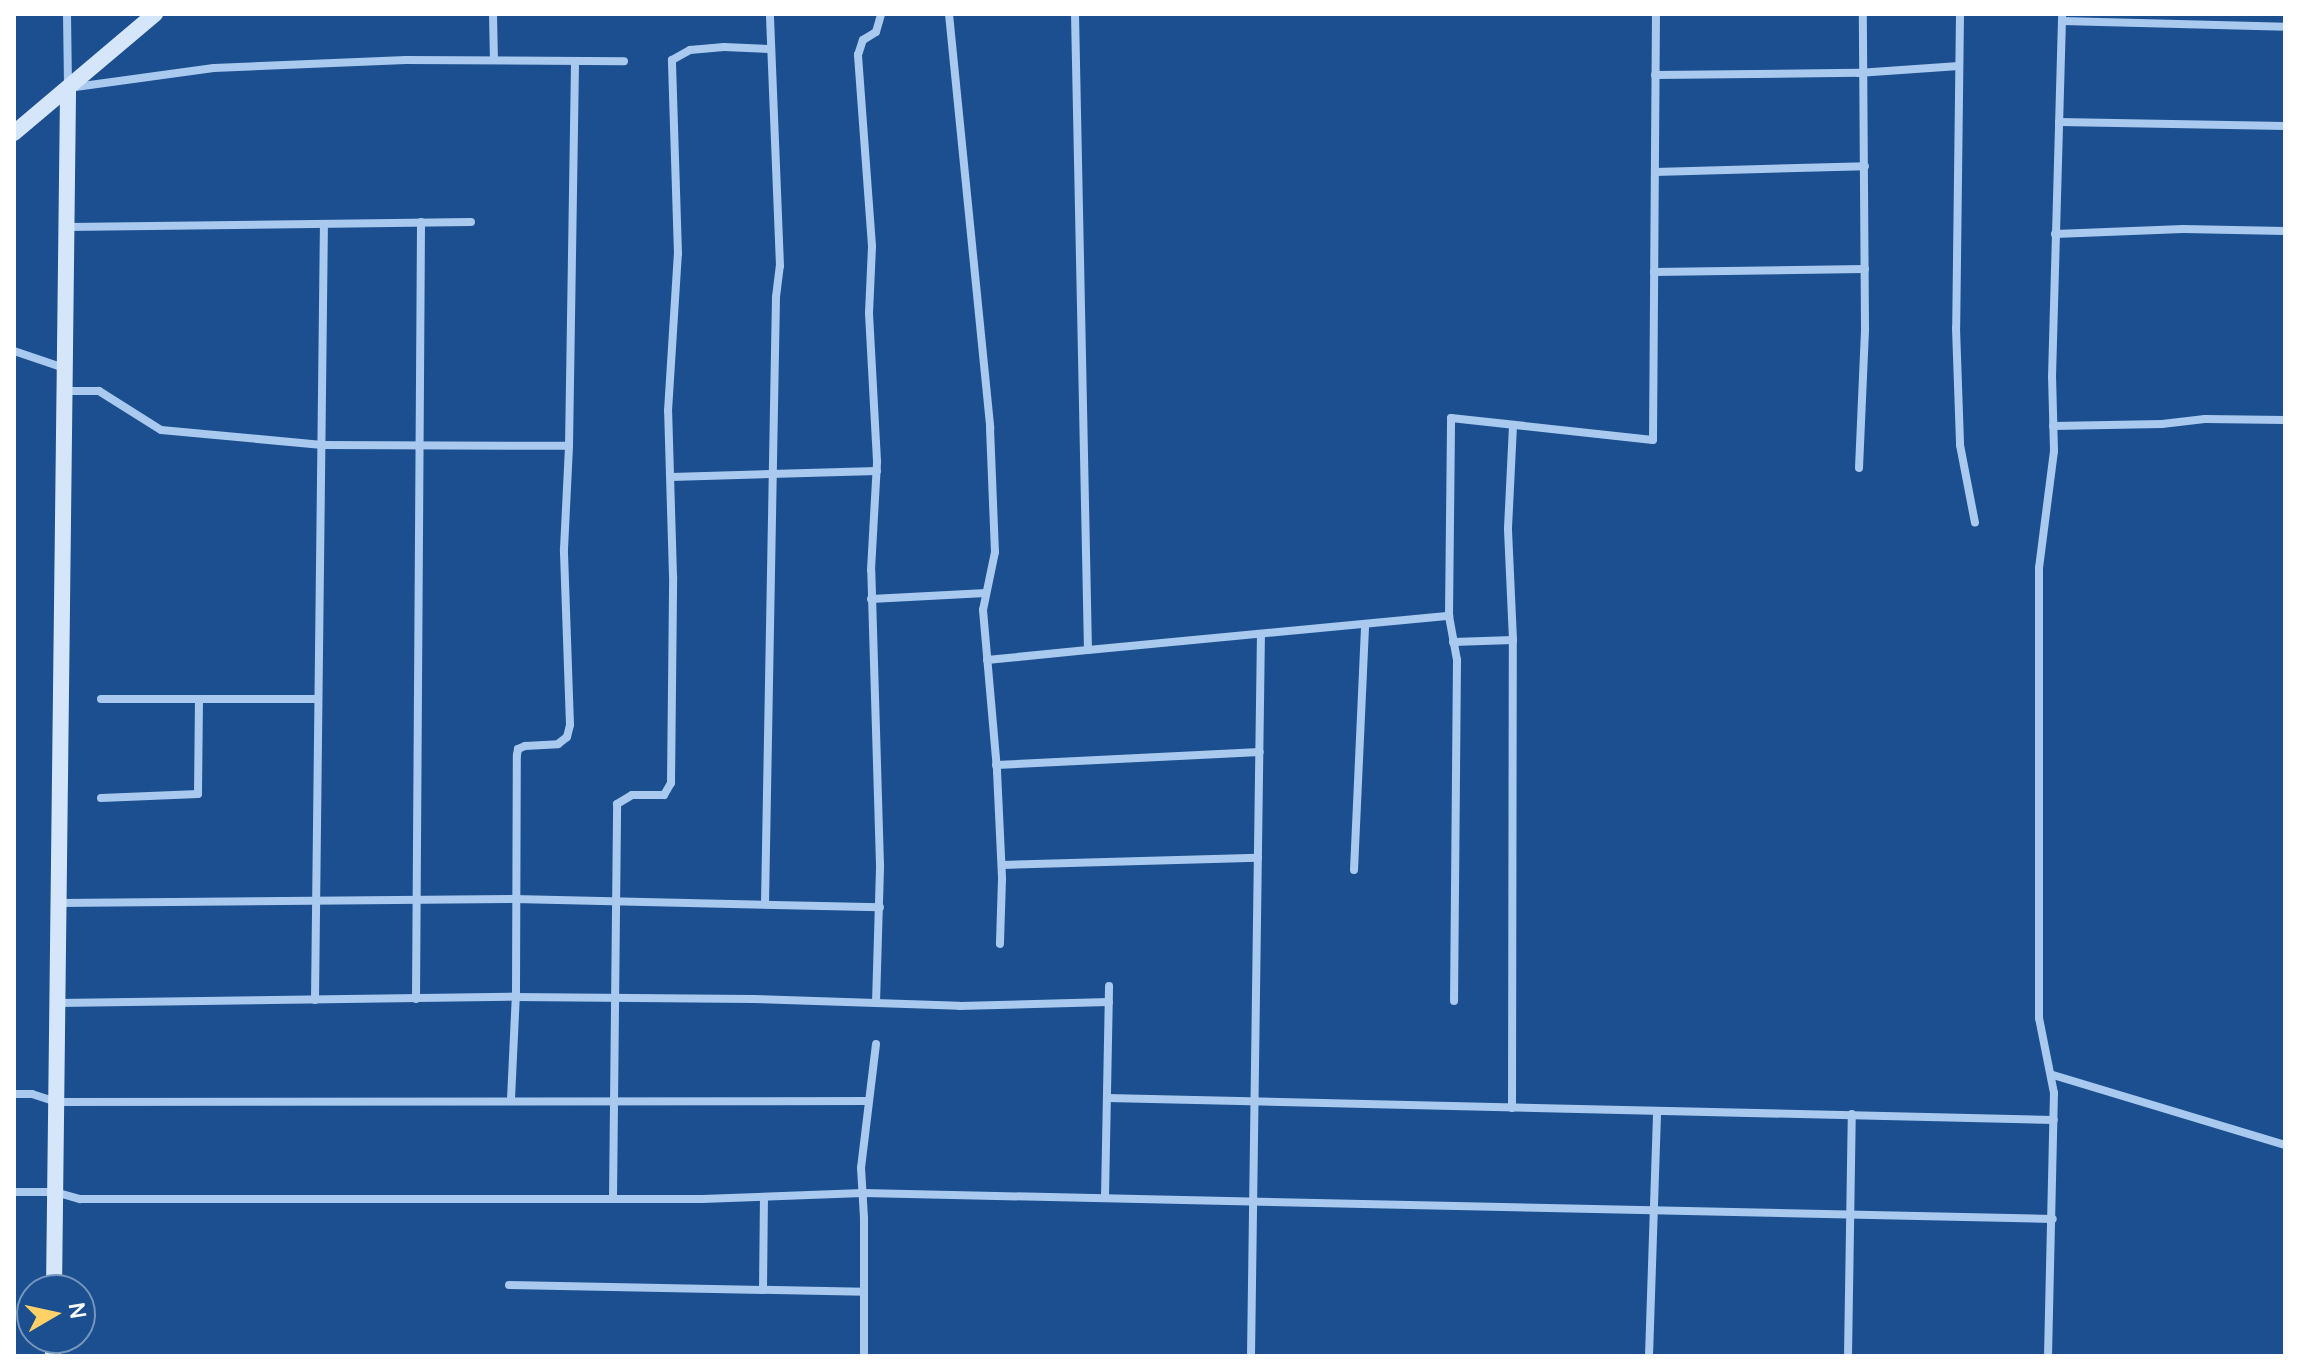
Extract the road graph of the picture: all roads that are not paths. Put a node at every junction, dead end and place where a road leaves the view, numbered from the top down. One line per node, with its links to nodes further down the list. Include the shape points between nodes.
1 (67, 14): 20 (street)
2 (493, 14): 14 (street)
3 (770, 14): 13 (street)
4 (881, 14): 44 (street, via 876,32 863,40 858,55 872,246 869,313)
5 (949, 14): 48 (street, via 990,428 995,552)
6 (1075, 14): 55 (street)
7 (1656, 14): 19 (street)
8 (1863, 14): 18 (street)
9 (1960, 14): 17 (street)
10 (148, 17): 20 (main road)
11 (2062, 18): 12 (street); 21 (street)
12 (2285, 27)
13 (770, 49): 45 (street, via 780,266); 46 (street, via 690,50 672,60 678,254 668,411)
14 (494, 60): 15 (street); 20 (street, via 214,68)
15 (575, 61): 16 (street); 42 (street)
16 (624, 61)
17 (1959, 66): 18 (street); 47 (street, via 1960,445)
18 (1864, 72): 19 (street); 24 (street)
19 (1655, 75): 25 (street)
20 (68, 88): 23 (main road); 29 (main road)
21 (2059, 122): 22 (street); 31 (street)
22 (2285, 126)
23 (14, 133)
24 (1865, 166): 25 (street); 32 (street)
25 (1655, 172): 33 (street)
26 (421, 222): 27 (street); 28 (street); 41 (street)
27 (471, 222)
28 (324, 224): 29 (street); 40 (street)
29 (66, 227): 35 (main road)
30 (2285, 231): 31 (street)
31 (2055, 234): 39 (street)
32 (1865, 269): 33 (street); 43 (street)
33 (1654, 272): 38 (street, via 1653,440)
34 (14, 351): 35 (street)
35 (64, 368): 36 (main road)
36 (64, 391): 40 (street, via 99,391 161,430); 70 (main road)
37 (2285, 420): 39 (street)
38 (1513, 426): 50 (street, via 1451,418); 53 (street, via 1508,528)
39 (2053, 426): 84 (street, via 2038,618 2039,1018)
40 (322, 445): 41 (street); 59 (street)
41 (421, 445): 42 (street); 67 (street)
42 (569, 446): 68 (street, via 564,549 570,725 558,744 518,749)
43 (1859, 468)
44 (877, 471): 45 (street); 49 (street)
45 (775, 474): 46 (street); 71 (street)
46 (671, 477): 69 (street, via 671,783 664,795 632,795 617,804)
47 (1975, 523)
48 (986, 593): 49 (street); 56 (street)
49 (871, 599): 72 (street)
50 (1449, 616): 51 (street); 54 (street)
51 (1365, 624): 52 (street); 65 (street)
52 (1261, 634): 55 (street); 60 (street)
53 (1513, 640): 54 (street); 92 (street)
54 (1453, 642): 79 (street)
55 (1088, 650): 56 (street)
56 (987, 660): 61 (street)
57 (101, 699): 58 (street)
58 (199, 699): 59 (street); 62 (street, via 198,794)
59 (317, 699): 66 (street)
60 (1260, 752): 61 (street); 63 (street)
61 (996, 765): 64 (street)
62 (101, 798)
63 (1258, 858): 64 (street); 91 (street)
64 (1002, 865): 73 (street)
65 (1354, 870)
66 (313, 899): 67 (street); 70 (street); 78 (street)
67 (414, 899): 68 (street); 77 (street)
68 (514, 899): 69 (street); 75 (street)
69 (614, 901): 71 (street); 76 (street)
70 (58, 903): 81 (main road)
71 (765, 903): 72 (street)
72 (880, 907): 82 (street)
73 (1000, 944)
74 (1109, 986): 80 (street)
75 (515, 997): 76 (street); 77 (street); 87 (street)
76 (615, 998): 82 (street); 88 (street)
77 (416, 999): 78 (street)
78 (315, 1000): 81 (street)
79 (1454, 1001)
80 (1109, 1002): 82 (street); 86 (street)
81 (57, 1003): 90 (main road)
82 (876, 1003)
83 (876, 1044): 89 (street)
84 (2053, 1075): 95 (street); 96 (street)
85 (14, 1094): 90 (street)
86 (1107, 1098): 91 (street); 101 (street)
87 (511, 1099): 88 (street); 90 (street)
88 (614, 1100): 89 (street); 102 (street)
89 (867, 1101): 99 (street)
90 (56, 1102): 98 (main road)
91 (1256, 1103): 92 (street); 103 (street)
92 (1512, 1108): 93 (street)
93 (1657, 1111): 94 (street); 104 (street)
94 (1852, 1114): 95 (street); 105 (street)
95 (2054, 1120): 106 (street)
96 (2285, 1145)
97 (14, 1192): 98 (street)
98 (55, 1192): 102 (street, via 80,1199); 107 (main road)
99 (863, 1193): 100 (street); 101 (street); 110 (street)
100 (764, 1197): 102 (street); 109 (street)
101 (1105, 1197): 103 (street)
102 (613, 1199)
103 (1255, 1199): 104 (street); 112 (street)
104 (1653, 1209): 105 (street); 113 (street)
105 (1851, 1214): 106 (street); 114 (street)
106 (2053, 1219): 115 (street)
107 (54, 1274)
108 (509, 1285): 109 (street)
109 (763, 1290): 110 (street)
110 (864, 1292): 111 (street)
111 (864, 1356)
112 (1251, 1356)
113 (1649, 1356)
114 (1848, 1356)
115 (2048, 1356)

